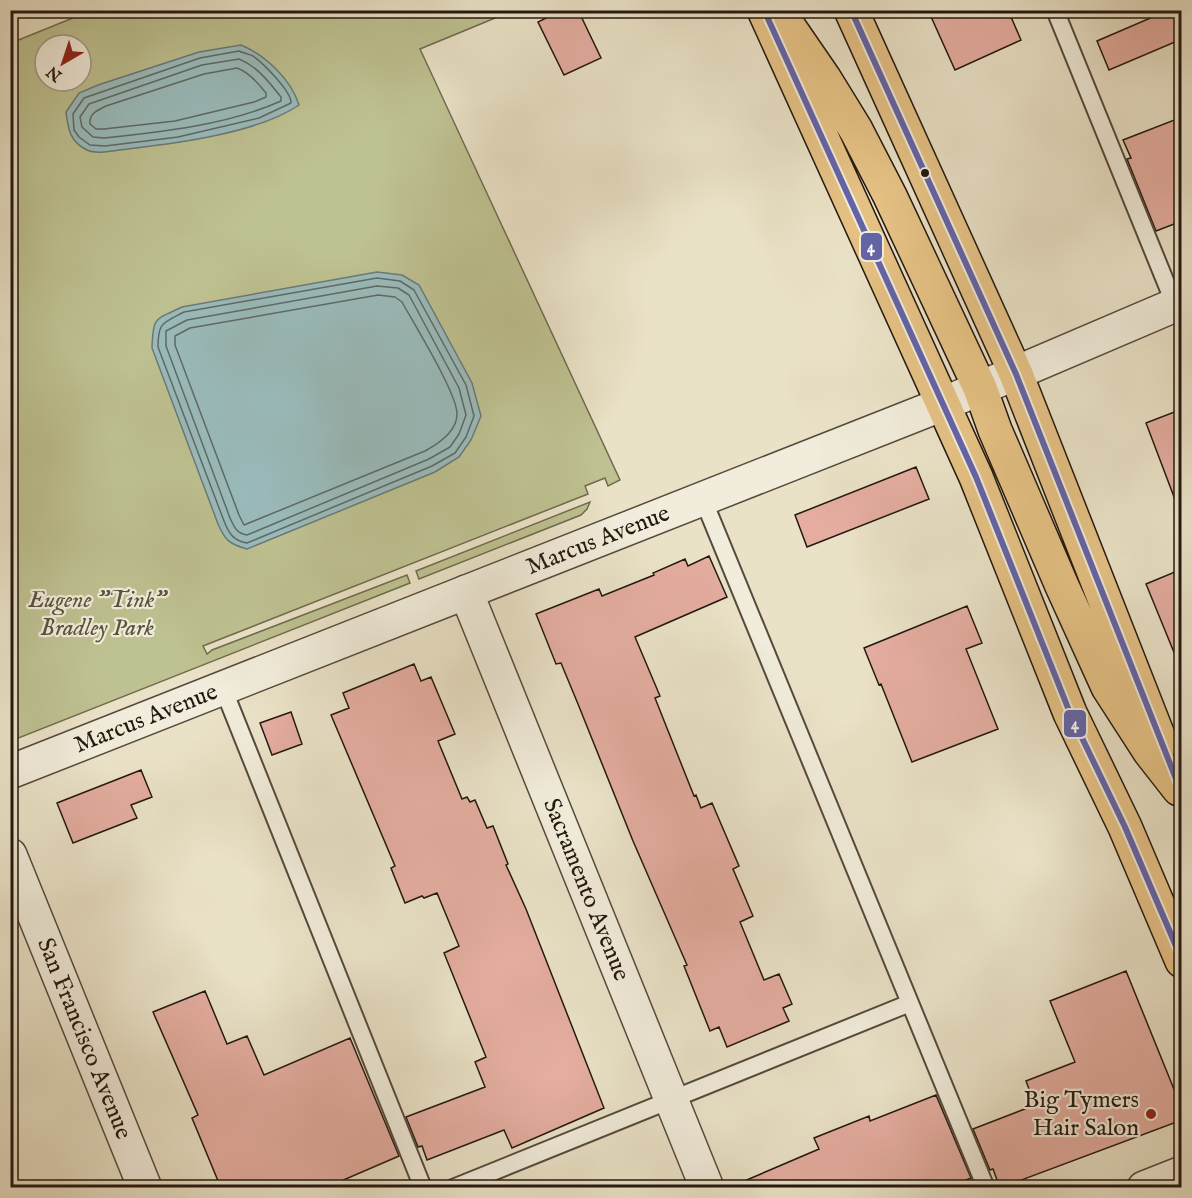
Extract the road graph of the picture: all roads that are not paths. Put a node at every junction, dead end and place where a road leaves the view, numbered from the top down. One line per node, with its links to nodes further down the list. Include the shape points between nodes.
1 (764, 10): 8 (main road)
2 (771, 10): 7 (main road, via 791,30 856,130)
3 (851, 10): 6 (main road)
4 (1055, 10): 5 (lane)
5 (1178, 303): 6 (street, Marcus Avenue)
6 (1016, 374): 7 (street, Marcus Avenue); 13 (main road)
7 (980, 388): 8 (street, Marcus Avenue); 13 (main road, via 1108,687)
8 (943, 404): 9 (street, Marcus Avenue); 14 (main road, via 1070,712)
9 (702, 499): 10 (street, Marcus Avenue); 18 (lane)
10 (466, 592): 11 (street, Marcus Avenue); 19 (street, Sacramento Avenue)
11 (223, 688): 12 (street, Marcus Avenue); 22 (lane)
12 (10, 772)
13 (1180, 792)
14 (1125, 827): 16 (main road, via 1171,876); 17 (main road)
15 (10, 855): 21 (street, San Francisco Avenue)
16 (1182, 901)
17 (1182, 961)
18 (910, 1003): 19 (lane); 25 (lane)
19 (671, 1099): 23 (lane); 24 (street, Sacramento Avenue)
20 (1182, 1173): 26 (street)
21 (145, 1188)
22 (423, 1188)
23 (453, 1188)
24 (707, 1188)
25 (986, 1188)
26 (1144, 1188)

